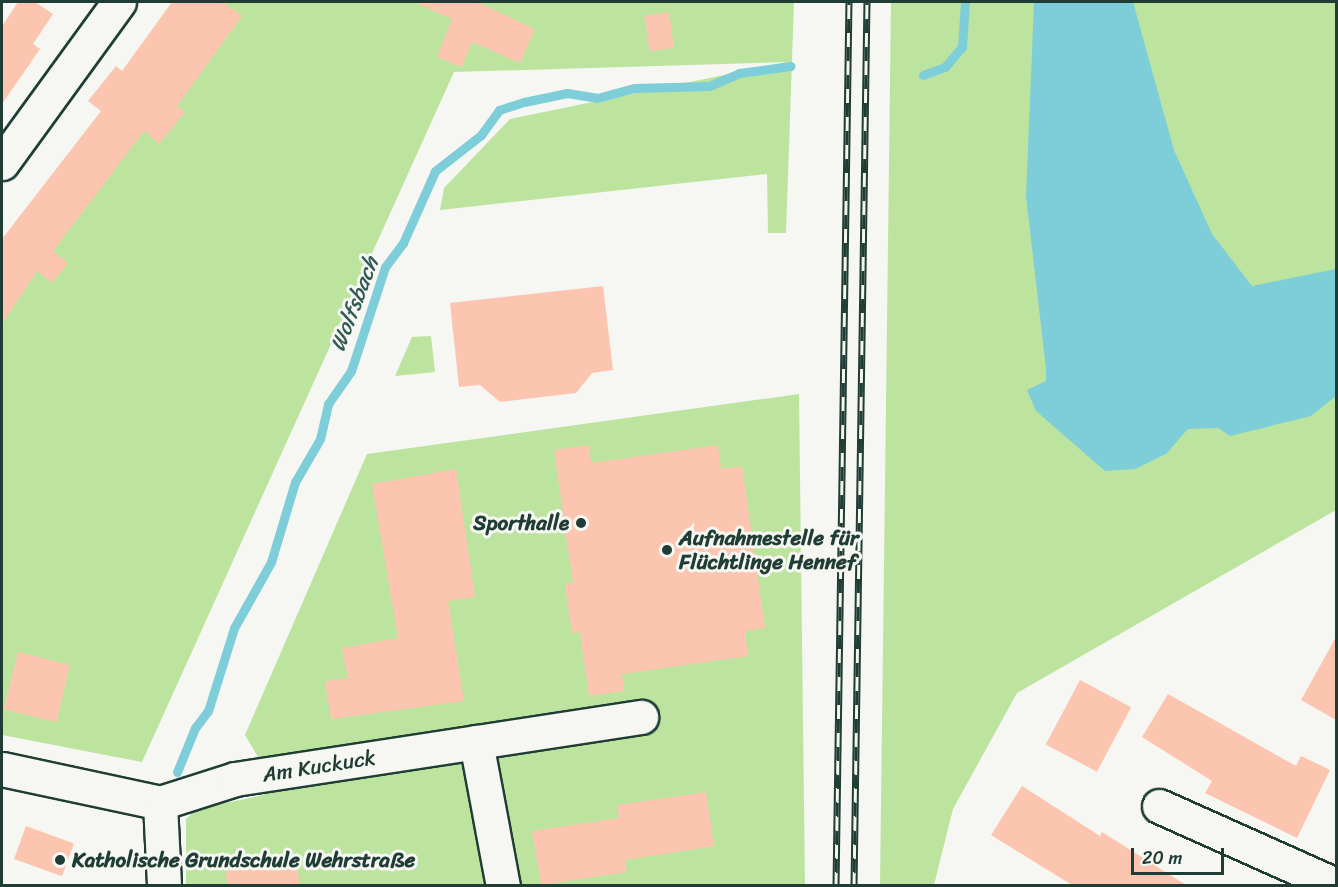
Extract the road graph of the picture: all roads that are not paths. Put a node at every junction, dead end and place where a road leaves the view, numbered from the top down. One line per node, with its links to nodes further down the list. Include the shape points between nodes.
1 (119, 2): 2 (street)
2 (2, 163)
3 (641, 717): 4 (street, Am Kuckuck)
4 (476, 742): 6 (street, Am Kuckuck, via 235,779); 9 (street)
5 (2, 769): 6 (street, Am Kuckuck)
6 (160, 803): 8 (street)
7 (1159, 806): 10 (street)
8 (164, 885)
9 (502, 885)
10 (1336, 885)

